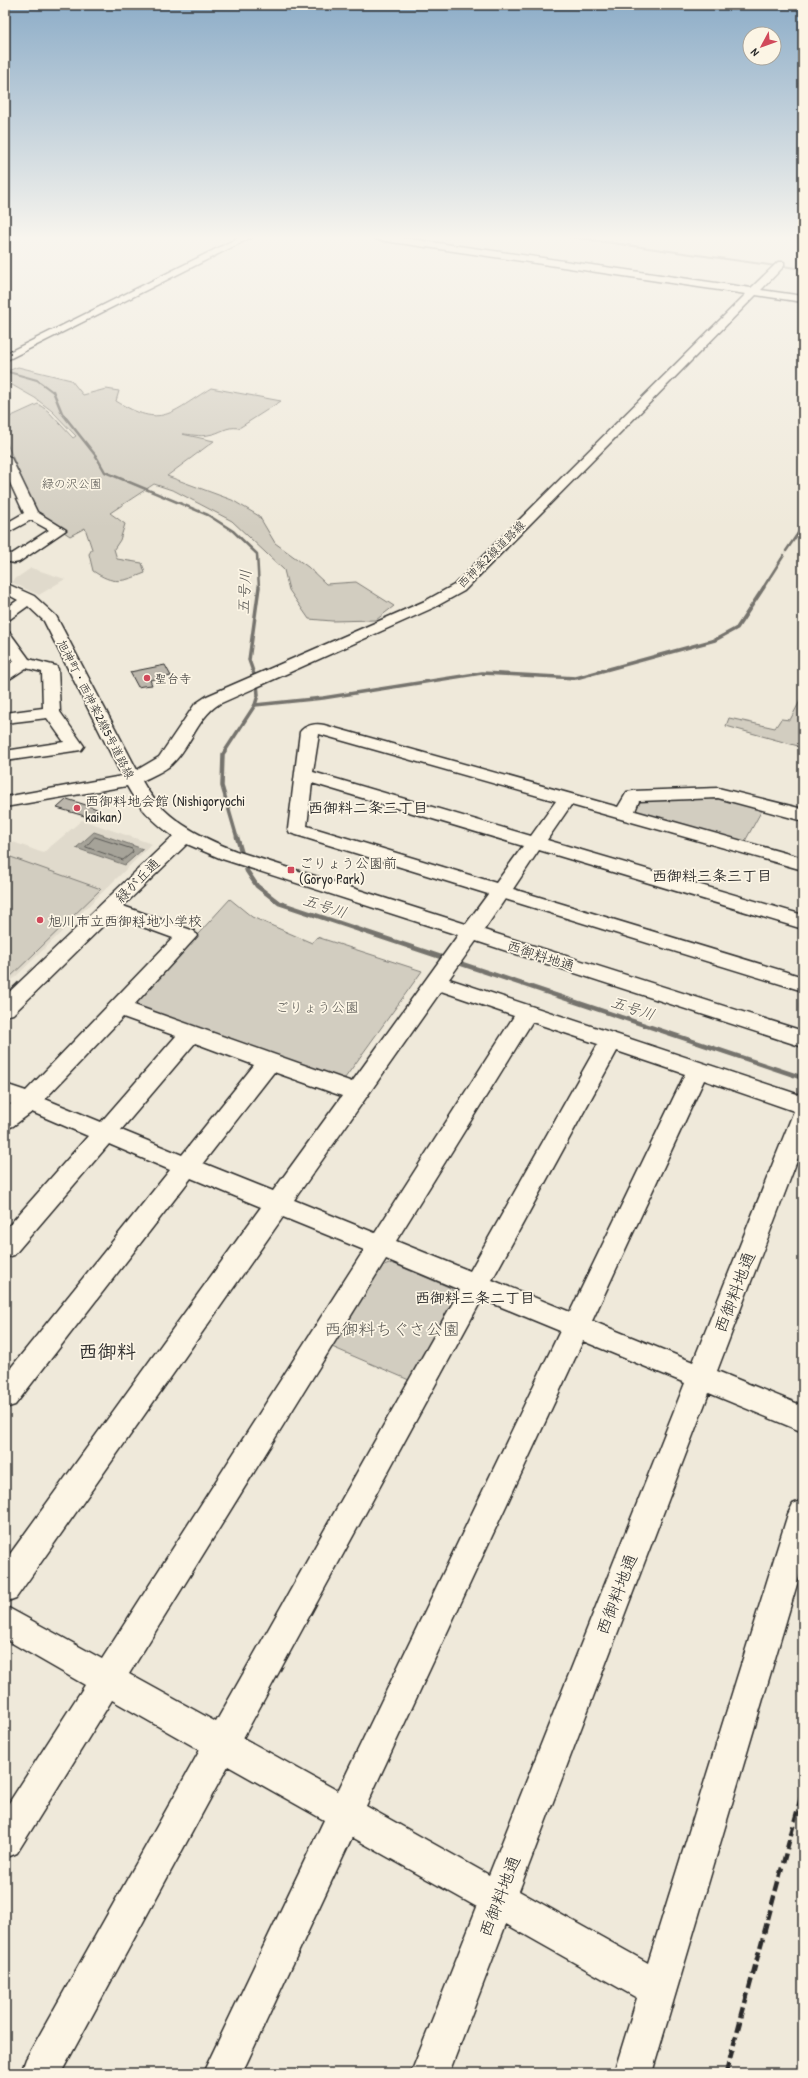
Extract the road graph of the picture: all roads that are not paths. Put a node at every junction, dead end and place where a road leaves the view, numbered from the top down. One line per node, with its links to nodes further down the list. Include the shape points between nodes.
1 (53, 334): 3 (street)
2 (711, 334): 20 (street, 西神楽2線道路線, via 459,588 430,604 212,700 201,708 165,761)
3 (5, 358)
4 (6, 461): 5 (street)
5 (18, 488): 6 (street); 7 (street)
6 (5, 495)
7 (31, 514): 8 (street); 9 (street, via 59,530 14,559)
8 (5, 530)
9 (5, 557)
10 (5, 587): 11 (street, 旭神町・西神楽2線5号道路線)
11 (30, 599): 12 (street); 20 (street, 旭神町・西神楽2線5号道路線, via 51,619)
12 (5, 616)
13 (5, 636): 14 (street)
14 (23, 662): 15 (street); 16 (street, via 50,669)
15 (5, 675)
16 (52, 712): 17 (street); 18 (street, via 75,746)
17 (5, 718)
18 (5, 756)
19 (305, 775): 21 (street, via 309,732 318,729); 26 (street); 28 (street, via 297,829)
20 (132, 780): 22 (street); 25 (street, 旭神町・西神楽2線5号道路線, via 142,798 156,814)
21 (567, 798): 23 (street); 26 (street)
22 (5, 802)
23 (624, 814): 24 (street, via 633,796 718,793); 27 (street)
24 (803, 815)
25 (184, 836): 29 (street, 緑が丘通); 31 (street, 西御料地通, via 229,855 279,871)
26 (535, 843): 28 (street); 30 (street)
27 (803, 864)
28 (501, 891): 31 (street); 33 (street)
29 (109, 908): 34 (street, 緑が丘通); 35 (street, via 187,936)
30 (803, 922)
31 (466, 941): 32 (street); 38 (street, 西御料地通)
32 (440, 976): 36 (street); 43 (street)
33 (803, 984)
34 (5, 1008)
35 (120, 1008): 37 (street); 44 (street)
36 (527, 1012): 39 (street); 51 (street)
37 (190, 1034): 40 (street); 48 (street)
38 (803, 1039)
39 (611, 1041): 41 (street); 53 (street)
40 (269, 1062): 43 (street); 49 (street)
41 (698, 1070): 45 (street); 54 (street)
42 (5, 1092): 44 (street)
43 (357, 1093): 50 (street)
44 (29, 1102): 47 (street); 48 (street)
45 (803, 1105)
46 (803, 1115): 55 (street, 西御料地通)
47 (5, 1120)
48 (105, 1133): 49 (street); 52 (street)
49 (187, 1166): 50 (street); 56 (street)
50 (279, 1203): 51 (street); 59 (street)
51 (381, 1245): 53 (street); 61 (street)
52 (5, 1248)
53 (476, 1285): 54 (street); 62 (street)
54 (576, 1326): 55 (street); 63 (street)
55 (701, 1377): 57 (street); 65 (street, 西御料地通)
56 (5, 1396)
57 (803, 1419)
58 (803, 1514): 66 (street)
59 (5, 1588)
60 (5, 1622): 61 (street)
61 (107, 1680): 62 (street); 64 (street)
62 (222, 1744): 63 (street); 67 (street)
63 (345, 1813): 65 (street); 68 (street)
64 (5, 1841)
65 (497, 1899): 66 (street); 69 (street, 西御料地通)
66 (659, 1990): 70 (street)
67 (40, 2073)
68 (222, 2073)
69 (430, 2073)
70 (634, 2073)

